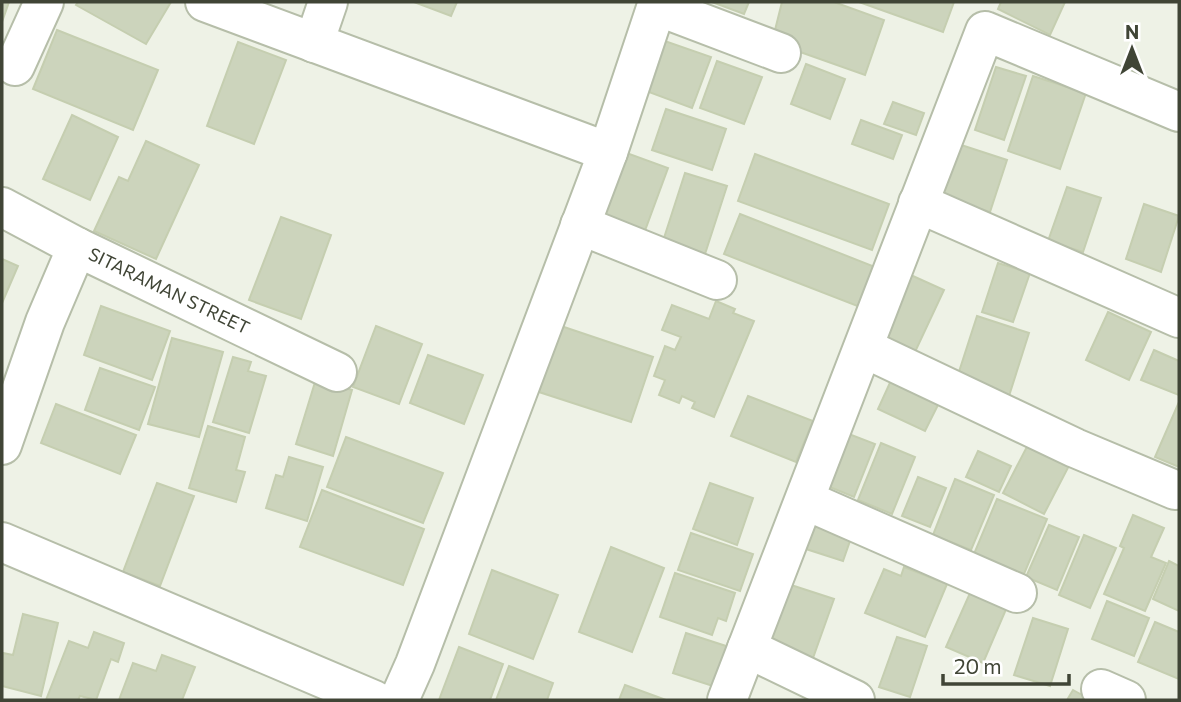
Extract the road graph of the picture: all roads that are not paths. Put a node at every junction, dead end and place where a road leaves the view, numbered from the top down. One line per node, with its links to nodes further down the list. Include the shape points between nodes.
1 (44, 2): 8 (street)
2 (205, 2): 6 (street)
3 (328, 2): 6 (street)
4 (658, 4): 7 (street); 10 (street)
5 (991, 16): 9 (street); 11 (street)
6 (314, 43): 10 (street)
7 (781, 53)
8 (15, 66)
9 (1179, 112)
10 (608, 152): 13 (street)
11 (918, 203): 16 (street); 17 (street)
12 (2, 207): 14 (street, SITARAMAN STREET)
13 (580, 225): 15 (street); 26 (street)
14 (77, 247): 18 (street, SITARAMAN STREET); 19 (street)
15 (717, 279)
16 (1179, 318)
17 (864, 348): 20 (street); 21 (street)
18 (337, 372)
19 (2, 445)
20 (1175, 490)
21 (805, 500): 23 (street); 24 (street)
22 (2, 542): 25 (street)
23 (1017, 593)
24 (747, 648): 27 (street); 28 (street)
25 (374, 700)
26 (399, 700)
27 (727, 700)
28 (855, 700)

